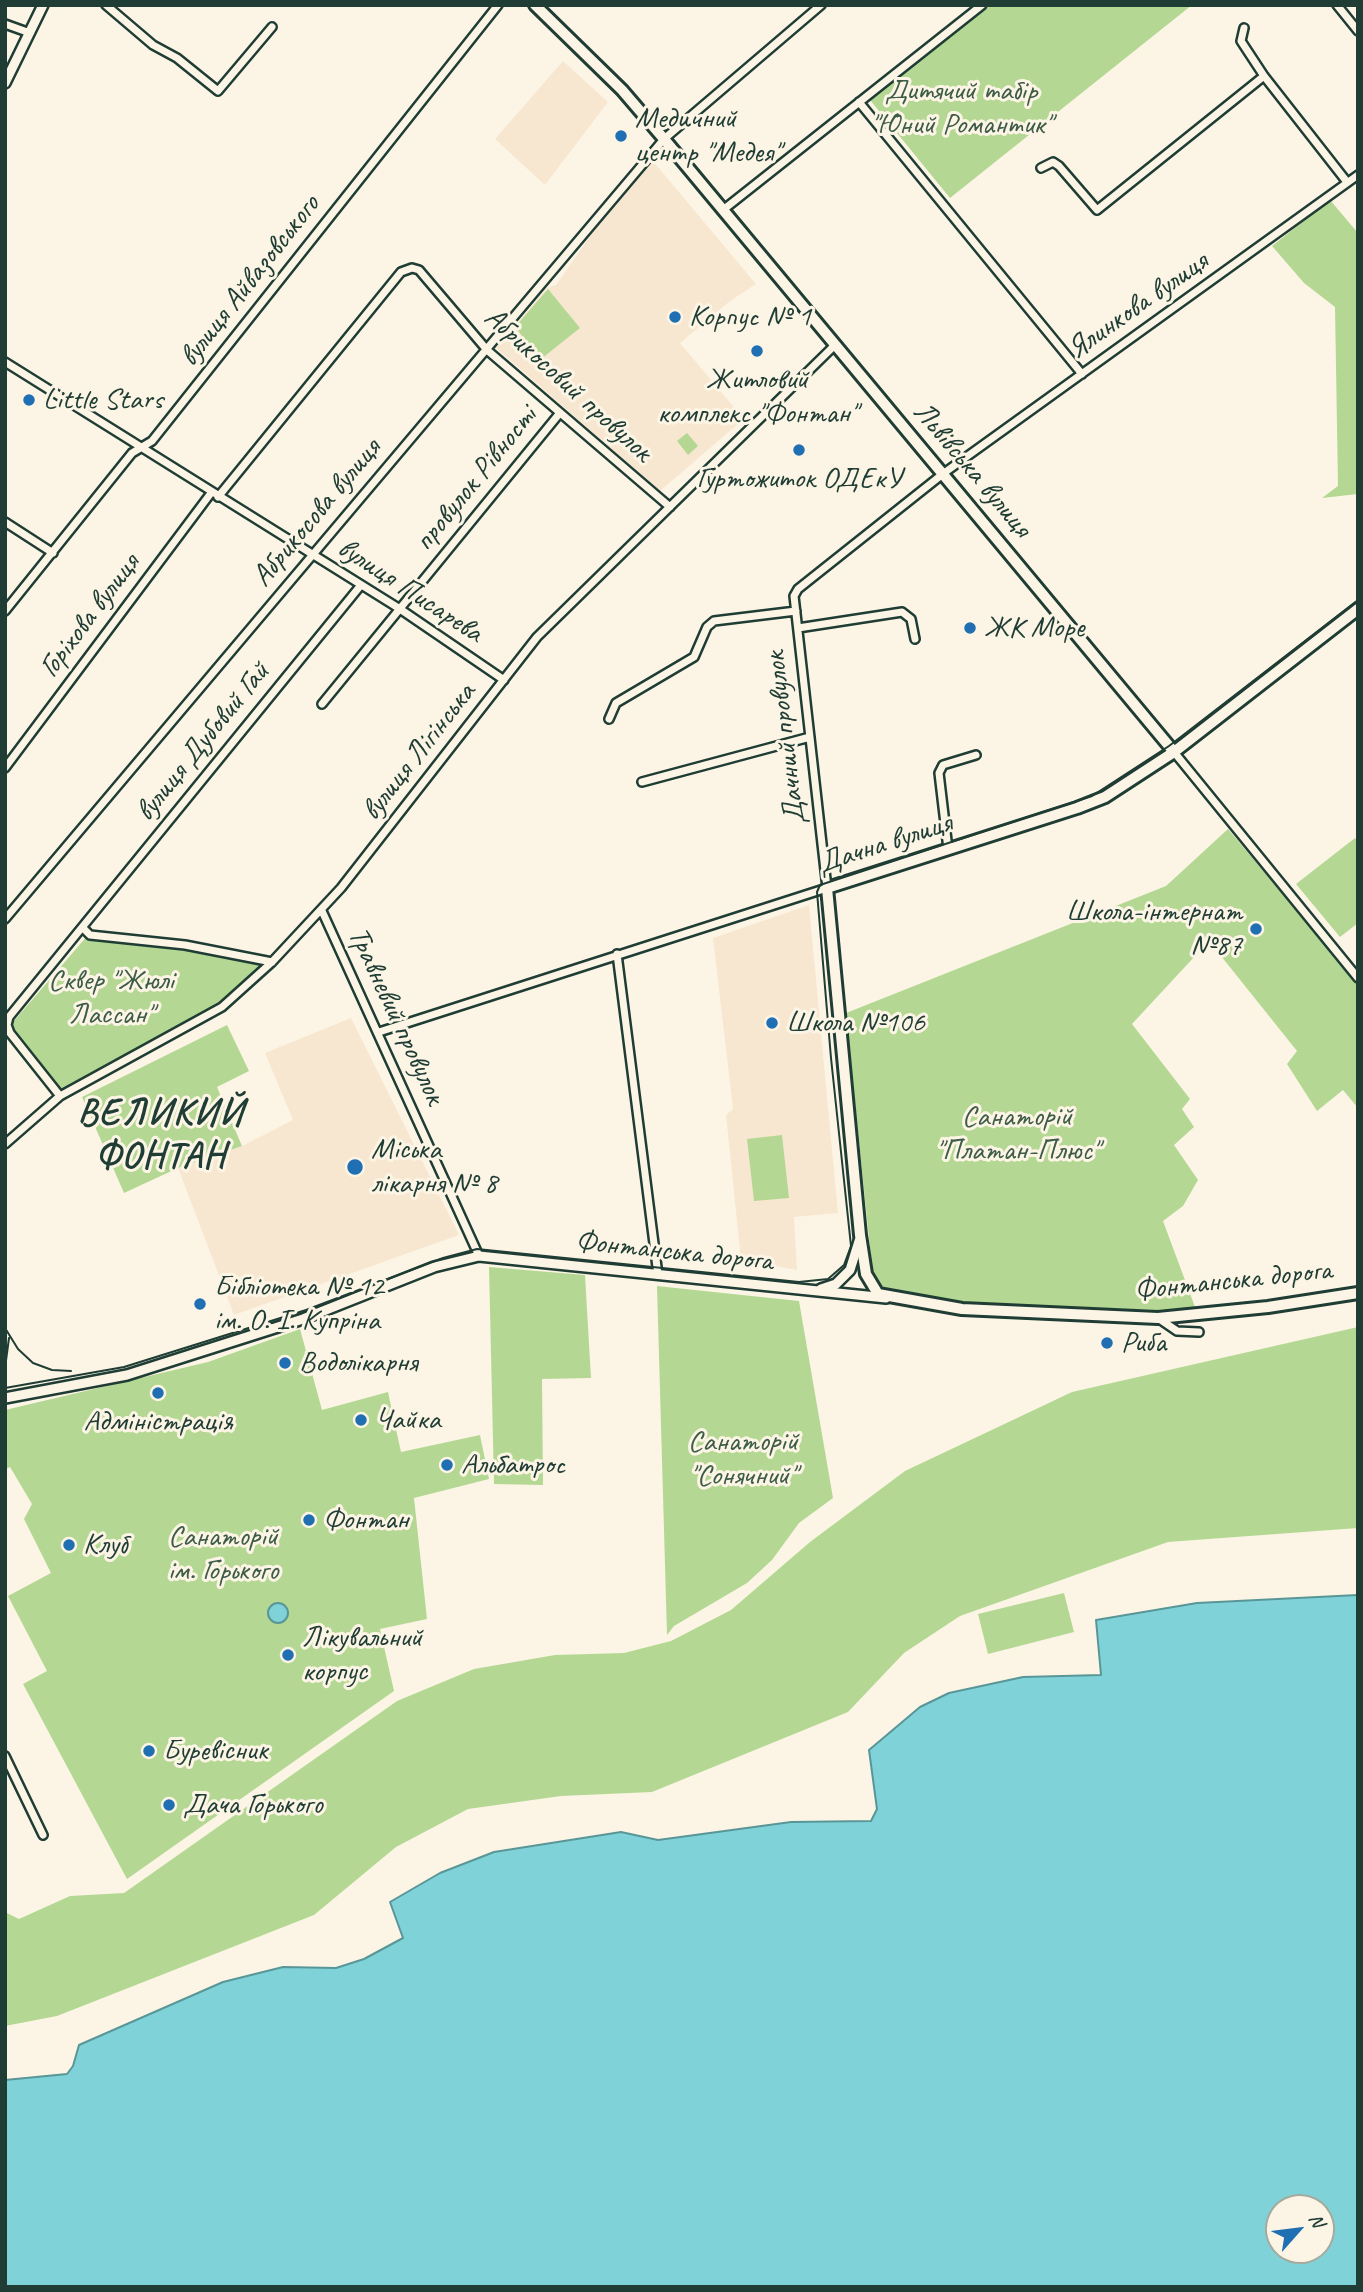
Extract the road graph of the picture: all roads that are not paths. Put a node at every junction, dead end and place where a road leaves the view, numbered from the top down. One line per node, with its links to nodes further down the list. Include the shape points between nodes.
1 (43, 5): 12 (street)
2 (106, 5): 9 (street, via 218,91)
3 (498, 5): 27 (street, вулиця Айвазовського, via 152,441)
4 (535, 5): 16 (main road, Львівська вулиця, via 622,90)
5 (821, 5): 16 (street, Абрикосова вулиця)
6 (982, 5): 15 (street)
7 (1337, 5): 11 (street)
8 (5, 24): 12 (street)
9 (272, 27)
10 (1244, 28): 13 (street, via 1241,41)
11 (1358, 31)
12 (30, 33): 14 (street)
13 (1264, 76): 17 (street, via 1097,210 1054,162); 19 (street)
14 (5, 83)
15 (859, 102): 20 (street); 25 (street)
16 (664, 139): 20 (main road, Львівська вулиця); 23 (street, Абрикосова вулиця)
17 (1041, 168)
18 (1358, 175): 19 (street, Ялинкова вулиця)
19 (1348, 182): 25 (street, Ялинкова вулиця)
20 (723, 210): 22 (main road, Львівська вулиця)
21 (408, 268): 23 (street, Абрикосовий провулок, via 419,270); 29 (street, Горіхова вулиця)
22 (835, 345): 28 (main road, Львівська вулиця); 30 (street, вулиця Лігінська)
23 (487, 350): 26 (street, Абрикосовий провулок); 33 (street, Абрикосова вулиця)
24 (5, 362): 27 (street, вулиця Писарева)
25 (1082, 374): 28 (street, Ялинкова вулиця)
26 (559, 414): 30 (street, Абрикосовий провулок); 36 (street, провулок Рівності)
27 (141, 448): 29 (street, вулиця Писарева); 32 (street, вулиця Айвазовського, via 132,453)
28 (943, 473): 38 (street, Дачний провулок, via 798,589); 45 (main road, Львівська вулиця)
29 (214, 495): 33 (street, вулиця Писарева); 47 (street, Горіхова вулиця)
30 (670, 507): 41 (street, вулиця Лігінська, via 537,637)
31 (5, 522): 32 (street)
32 (53, 553): 37 (street, вулиця Айвазовського)
33 (312, 554): 34 (street, вулиця Писарева); 52 (street, Абрикосова вулиця)
34 (361, 585): 36 (street, вулиця Писарева); 53 (street, вулиця Дубовий Гай)
35 (1358, 608): 45 (main road, Дачна вулиця)
36 (400, 609): 41 (street, вулиця Писарева); 42 (street, провулок Рівності)
37 (5, 611)
38 (796, 611): 39 (street, Дачний провулок); 43 (street, via 714,621 706,628 694,657 616,703)
39 (798, 628): 40 (street, via 901,612 911,619); 44 (street, Дачний провулок)
40 (915, 639)
41 (504, 680): 51 (street, вулиця Лігінська)
42 (322, 704)
43 (609, 719)
44 (810, 737): 48 (street); 50 (street, Дачний провулок)
45 (1174, 752): 49 (main road, Дачна вулиця, via 1105,797); 56 (street, Львівська вулиця)
46 (976, 755): 49 (street, via 943,765 939,773)
47 (5, 768)
48 (642, 782)
49 (948, 849): 50 (main road, Дачна вулиця)
50 (827, 888): 54 (street, Дачна вулиця); 60 (main road, Дачний провулок)
51 (322, 911): 55 (street, вулиця Лігінська); 57 (street, Травневий провулок)
52 (5, 919)
53 (83, 928): 55 (street, via 90,935); 58 (street, вулиця Дубовий Гай, via 7,1021 10,1033)
54 (617, 954): 57 (street, Дачна вулиця); 62 (street)
55 (272, 962): 58 (street, вулиця Лігінська, via 222,1007)
56 (1358, 978)
57 (379, 1032): 61 (street, Травневий провулок)
58 (60, 1096): 59 (street, вулиця Лігінська)
59 (5, 1144)
60 (860, 1235): 63 (street, Дачний провулок, via 855,1260 844,1278); 65 (main road, Дачний провулок, via 869,1282)
61 (479, 1256): 62 (street, Фонтанська дорога); 68 (street, Фонтанська дорога, via 434,1267 303,1319 127,1375)
62 (658, 1275): 63 (street, Фонтанська дорога)
63 (813, 1291): 65 (street, Фонтанська дорога)
64 (1358, 1293): 66 (main road, Фонтанська дорога)
65 (886, 1298): 66 (main road, Фонтанська дорога, via 962,1309)
66 (1158, 1318): 67 (street, via 1177,1331)
67 (1199, 1332)
68 (5, 1398)
69 (5, 1756): 70 (street)
70 (43, 1835)

